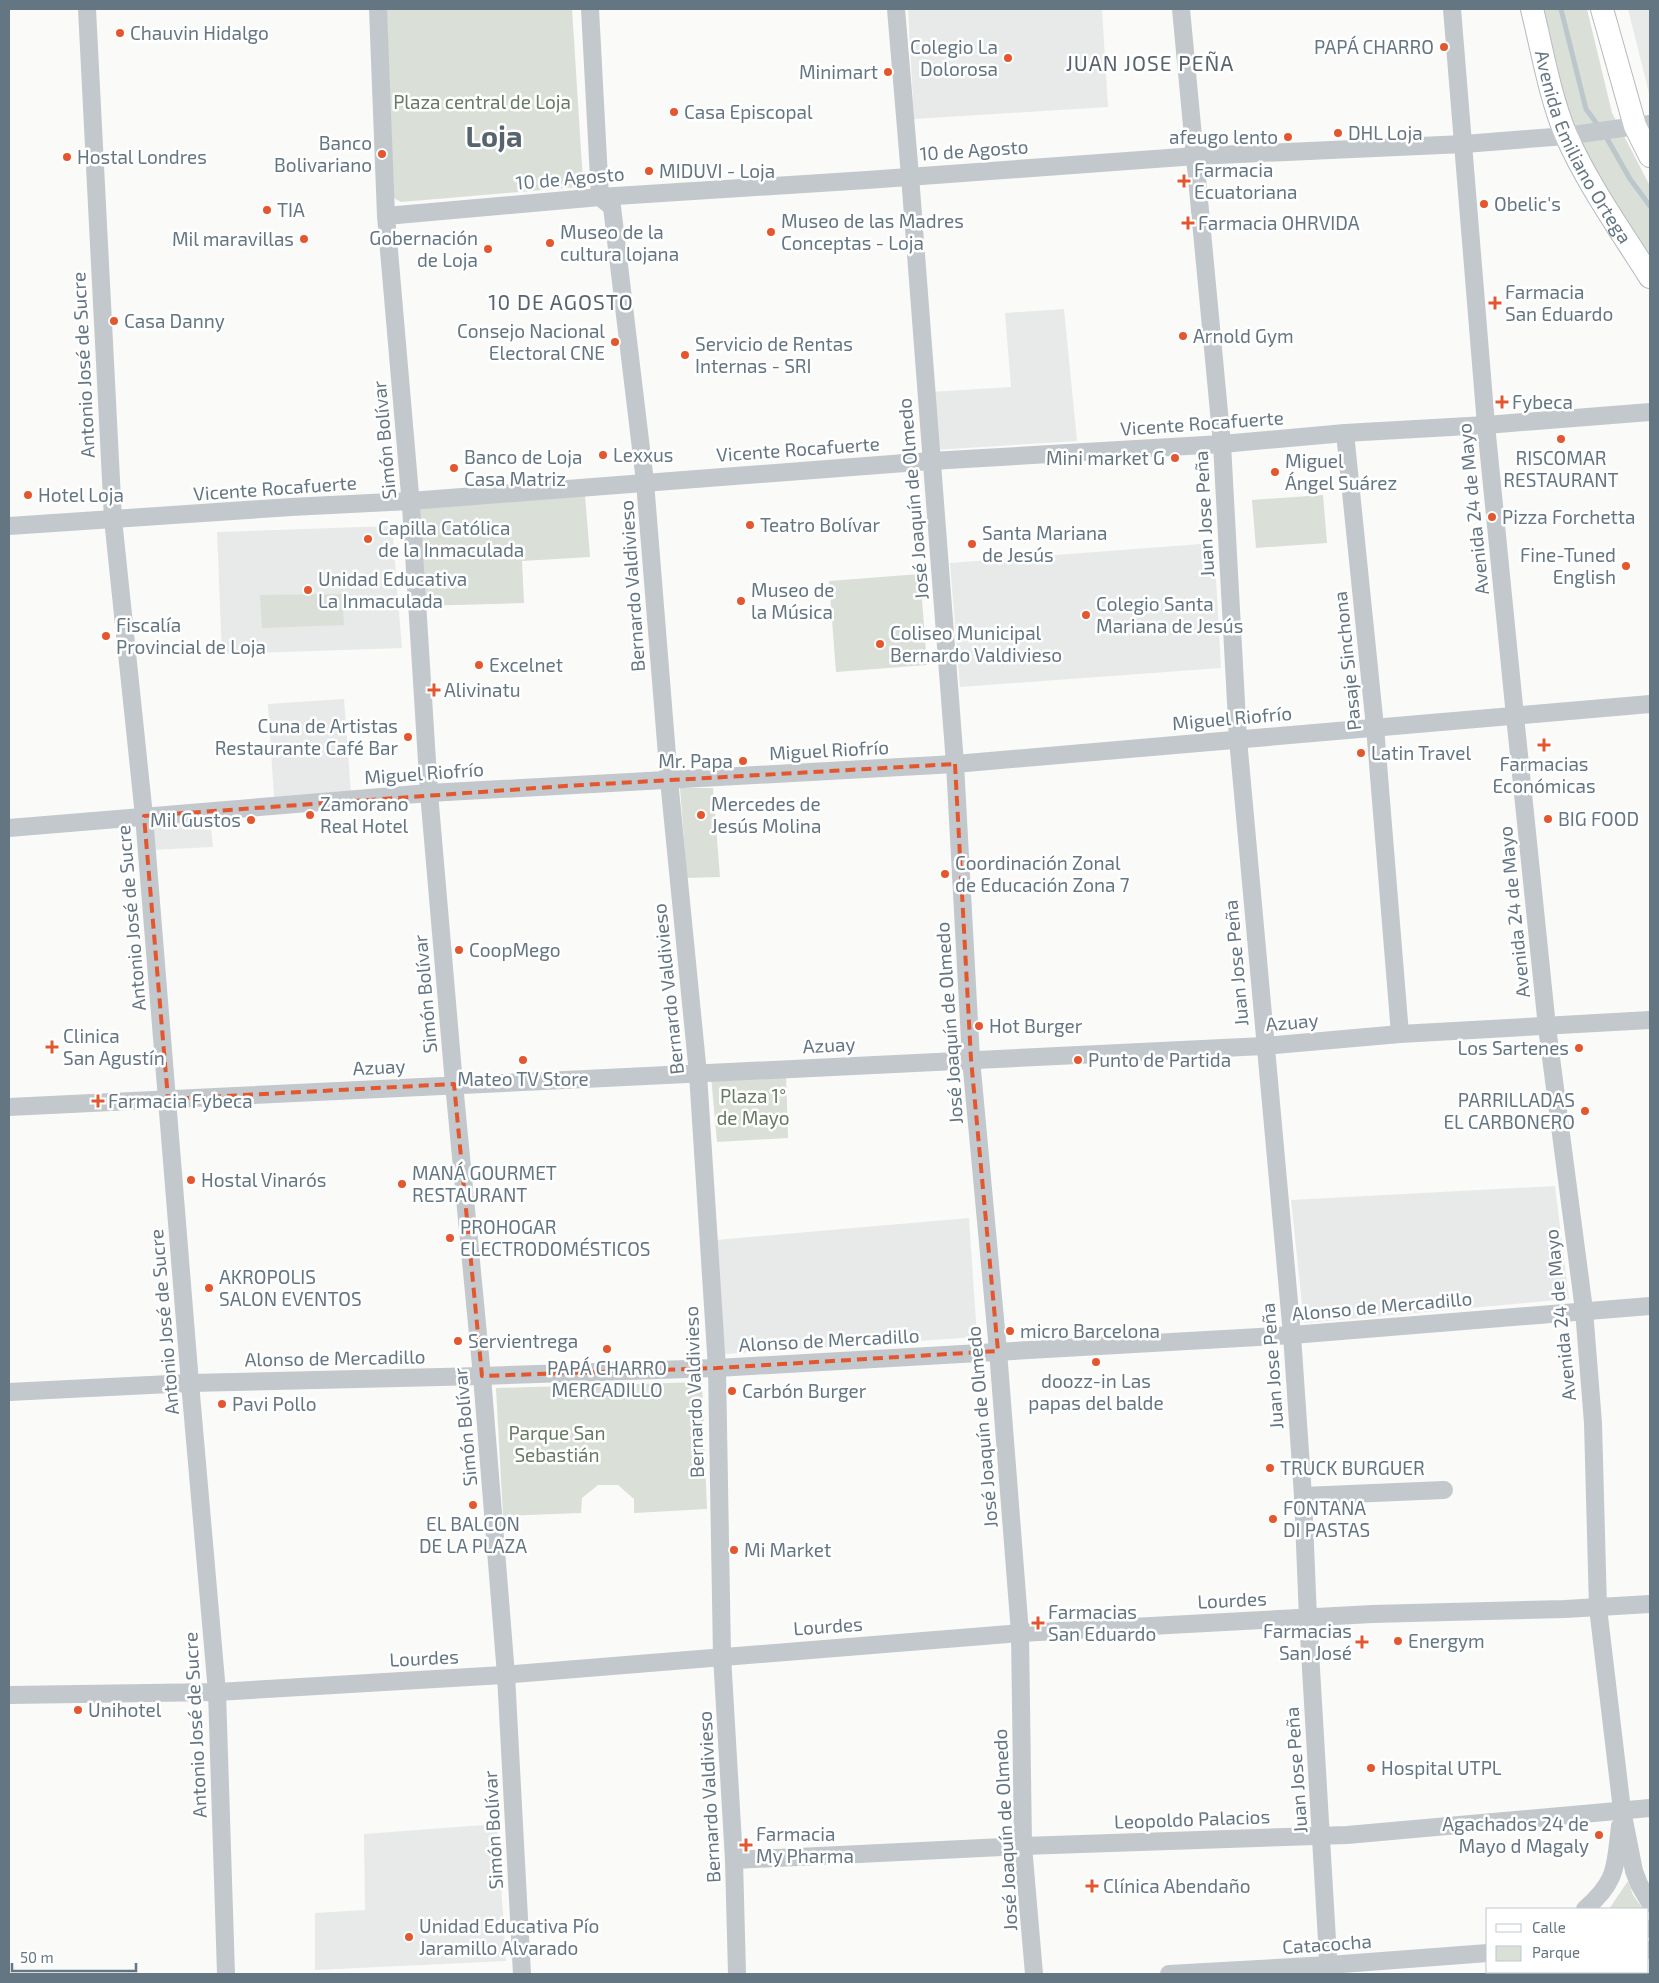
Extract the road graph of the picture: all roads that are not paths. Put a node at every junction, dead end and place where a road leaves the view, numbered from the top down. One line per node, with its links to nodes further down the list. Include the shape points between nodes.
1 (87, 9): 25 (street, Antonio José de Sucre)
2 (378, 9): 16 (street, Simón Bolívar)
3 (590, 9): 15 (street)
4 (896, 9): 14 (street, José Joaquín de Olmedo)
5 (1181, 9): 12 (street, Juan Jose Peña)
6 (1452, 9): 11 (street, Avenida 24 de Mayo)
7 (1532, 9): 10 (main road, Avenida Emiliano Ortega)
8 (1602, 9): 9 (main road)
9 (1643, 125): 10 (street, 10 de Agosto); 13 (main road)
10 (1566, 136): 11 (street, 10 de Agosto); 17 (main road, Avenida Emiliano Ortega, via 1589,180)
11 (1464, 144): 12 (street, 10 de Agosto); 19 (street, Avenida 24 de Mayo)
12 (1196, 156): 14 (street, 10 de Agosto); 21 (street, Juan Jose Peña)
13 (1650, 156)
14 (910, 176): 15 (street, 10 de Agosto); 22 (street, José Joaquín de Olmedo)
15 (600, 197): 16 (street, 10 de Agosto); 23 (street, Bernardo Valdivieso, via 612,206)
16 (386, 216): 24 (street, Simón Bolívar)
17 (1650, 277)
18 (1650, 412): 19 (street, Vicente Rocafuerte)
19 (1486, 425): 20 (street, Vicente Rocafuerte); 28 (street, Avenida 24 de Mayo)
20 (1344, 433): 21 (street, Vicente Rocafuerte); 29 (street, Pasaje Sinchona)
21 (1222, 444): 22 (street, Vicente Rocafuerte); 30 (street, Juan Jose Peña)
22 (931, 461): 23 (street, Vicente Rocafuerte); 31 (street, José Joaquín de Olmedo)
23 (646, 482): 24 (street, Vicente Rocafuerte); 32 (street, Bernardo Valdivieso)
24 (410, 501): 25 (street, Vicente Rocafuerte); 33 (street, Simón Bolívar)
25 (112, 520): 26 (street, Vicente Rocafuerte); 34 (street, Antonio José de Sucre)
26 (9, 526)
27 (1650, 704): 28 (street, Miguel Riofrío)
28 (1515, 716): 29 (street, Miguel Riofrío); 37 (street, Avenida 24 de Mayo)
29 (1375, 727): 30 (street, Miguel Riofrío); 38 (street, Pasaje Sinchona)
30 (1238, 739): 31 (street, Miguel Riofrío); 39 (street, Juan Jose Peña)
31 (955, 764): 32 (street, Miguel Riofrío); 40 (street, José Joaquín de Olmedo)
32 (669, 780): 33 (street, Miguel Riofrío); 41 (street, Bernardo Valdivieso)
33 (429, 793): 34 (street, Miguel Riofrío); 42 (street, Simón Bolívar)
34 (144, 816): 35 (street, Miguel Riofrío); 43 (street, Antonio José de Sucre)
35 (9, 828)
36 (1650, 1020): 37 (street, Azuay)
37 (1547, 1027): 38 (street, Azuay); 46 (street, Avenida 24 de Mayo)
38 (1400, 1034): 39 (street, Azuay)
39 (1264, 1046): 40 (street, Azuay); 47 (street, Juan Jose Peña)
40 (971, 1059): 41 (street, Azuay); 48 (street, José Joaquín de Olmedo)
41 (698, 1074): 42 (street, Azuay); 49 (street, Bernardo Valdivieso)
42 (454, 1084): 43 (street, Azuay); 50 (street, Simón Bolívar)
43 (168, 1099): 44 (street, Azuay); 51 (street, Antonio José de Sucre)
44 (9, 1106)
45 (1650, 1306): 46 (street, Alonso de Mercadillo)
46 (1584, 1310): 47 (street, Alonso de Mercadillo); 56 (street, Avenida 24 de Mayo, via 1593,1424)
47 (1292, 1335): 48 (street, Alonso de Mercadillo); 54 (street, Juan Jose Peña)
48 (998, 1351): 49 (street, Alonso de Mercadillo); 58 (street, José Joaquín de Olmedo)
49 (716, 1368): 50 (street, Alonso de Mercadillo); 59 (street, Bernardo Valdivieso)
50 (482, 1376): 51 (street, Alonso de Mercadillo); 60 (street, Simón Bolívar)
51 (190, 1383): 52 (street, Alonso de Mercadillo); 61 (street, Antonio José de Sucre)
52 (9, 1392)
53 (1444, 1490): 54 (street)
54 (1303, 1496): 57 (street, Juan Jose Peña)
55 (1650, 1604): 56 (street, Lourdes)
56 (1598, 1608): 57 (street, Lourdes); 64 (street, Avenida 24 de Mayo)
57 (1308, 1618): 58 (street, Lourdes); 65 (street, Juan Jose Peña)
58 (1020, 1633): 59 (street, Lourdes); 66 (street, José Joaquín de Olmedo)
59 (722, 1656): 60 (street, Lourdes); 67 (street, Bernardo Valdivieso)
60 (506, 1675): 61 (street, Lourdes); 73 (street, Simón Bolívar)
61 (217, 1692): 62 (street, Lourdes); 72 (street, Antonio José de Sucre)
62 (9, 1695)
63 (1650, 1808): 64 (street, Leopoldo Palacios)
64 (1622, 1810): 65 (street, Leopoldo Palacios); 68 (street, via 1634,1870); 69 (street, via 1611,1880 1600,1897)
65 (1321, 1836): 66 (street, Leopoldo Palacios); 71 (street, Juan Jose Peña)
66 (1023, 1846): 67 (street, Leopoldo Palacios); 75 (street, José Joaquín de Olmedo)
67 (734, 1860): 74 (street, Bernardo Valdivieso)
68 (1650, 1902)
69 (1586, 1908)
70 (1486, 1953): 71 (street, Catacocha)
71 (1329, 1970): 76 (street, Catacocha)
72 (226, 1974)
73 (522, 1974)
74 (737, 1974)
75 (1034, 1974)
76 (1169, 1974)

